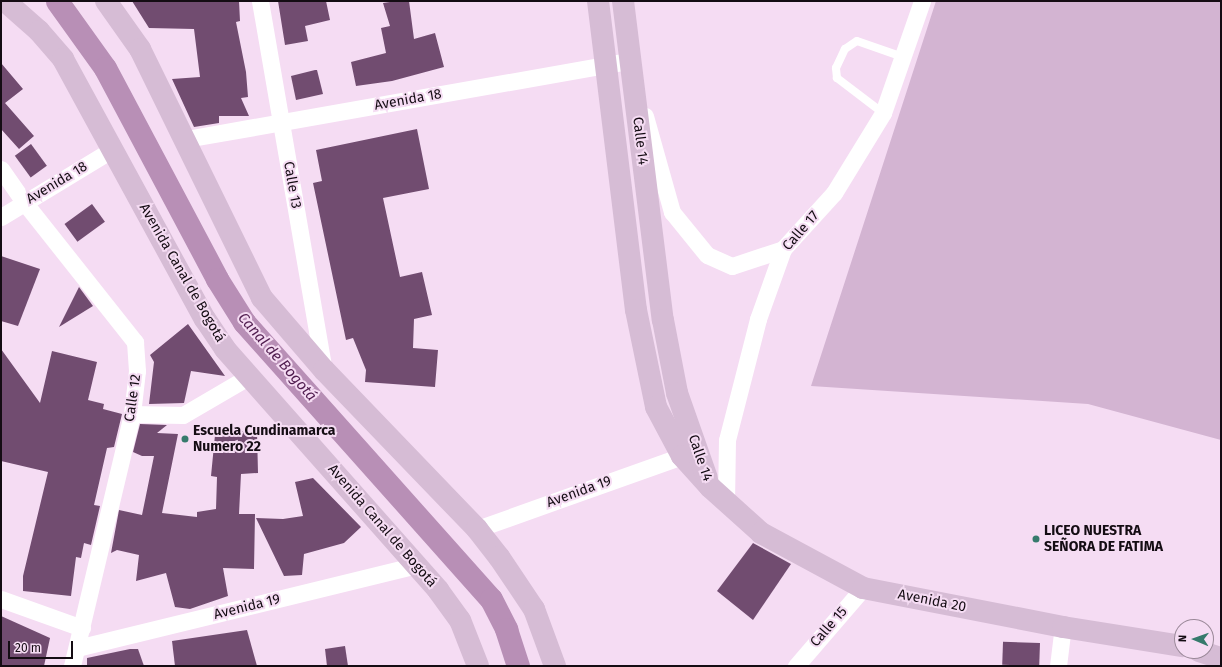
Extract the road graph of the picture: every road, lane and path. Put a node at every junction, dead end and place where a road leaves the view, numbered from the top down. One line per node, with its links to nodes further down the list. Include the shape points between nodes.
1 (6, 1): 13 (main road, Avenida Canal de Bogotá, via 39,31 63,59)
2 (106, 1): 12 (main road, via 140,49)
3 (260, 1): 11 (street, Calle 13)
4 (598, 1): 9 (main road, Calle 14)
5 (624, 1): 8 (main road, Calle 14)
6 (922, 1): 7 (street, Calle 17)
7 (903, 57): 10 (street, Calle 17); 10 (lane, via 857,41 844,49 836,68 837,78)
8 (630, 61): 9 (street, Avenida 18); 17 (street, via 672,212 707,255 732,266); 22 (main road, Calle 14, via 663,320 677,393)
9 (606, 65): 11 (street, Avenida 18); 21 (main road, Calle 14, via 636,310 656,407)
10 (883, 114): 17 (street, Calle 17, via 834,194)
11 (281, 122): 12 (street, Avenida 18); 18 (street, Calle 13)
12 (186, 139): 18 (main road, via 262,298)
13 (113, 149): 15 (street, Avenida 18); 19 (main road, Avenida Canal de Bogotá, via 205,319)
14 (1, 169): 15 (street, Calle 12)
15 (24, 202): 16 (street, Avenida 18); 20 (street, Calle 12, via 136,342 137,371)
16 (1, 217)
17 (783, 249): 23 (street, Calle 17, via 758,319 727,440)
18 (324, 370): 24 (main road)
19 (248, 377): 20 (street, via 183,415); 25 (main road, Avenida Canal de Bogotá)
20 (132, 414): 29 (street, Calle 12)
21 (682, 456): 22 (main road, Calle 14); 24 (street, Avenida 19)
22 (710, 487): 23 (main road, Avenida 20)
23 (726, 503): 26 (main road, Avenida 20, via 761,533)
24 (477, 529): 34 (main road, via 514,576 531,604)
25 (417, 565): 31 (street, Avenida 19); 33 (main road, Avenida Canal de Bogotá, via 460,620)
26 (863, 588): 28 (main road, Avenida 20); 35 (street, Calle 15)
27 (1, 599): 29 (street)
28 (1063, 627): 30 (main road, Avenida 20); 36 (street)
29 (82, 628): 31 (street, Calle 12)
30 (1174, 645)
31 (77, 648): 32 (street, Calle 12)
32 (72, 666)
33 (478, 666)
34 (555, 666)
35 (796, 666)
36 (1058, 666)

